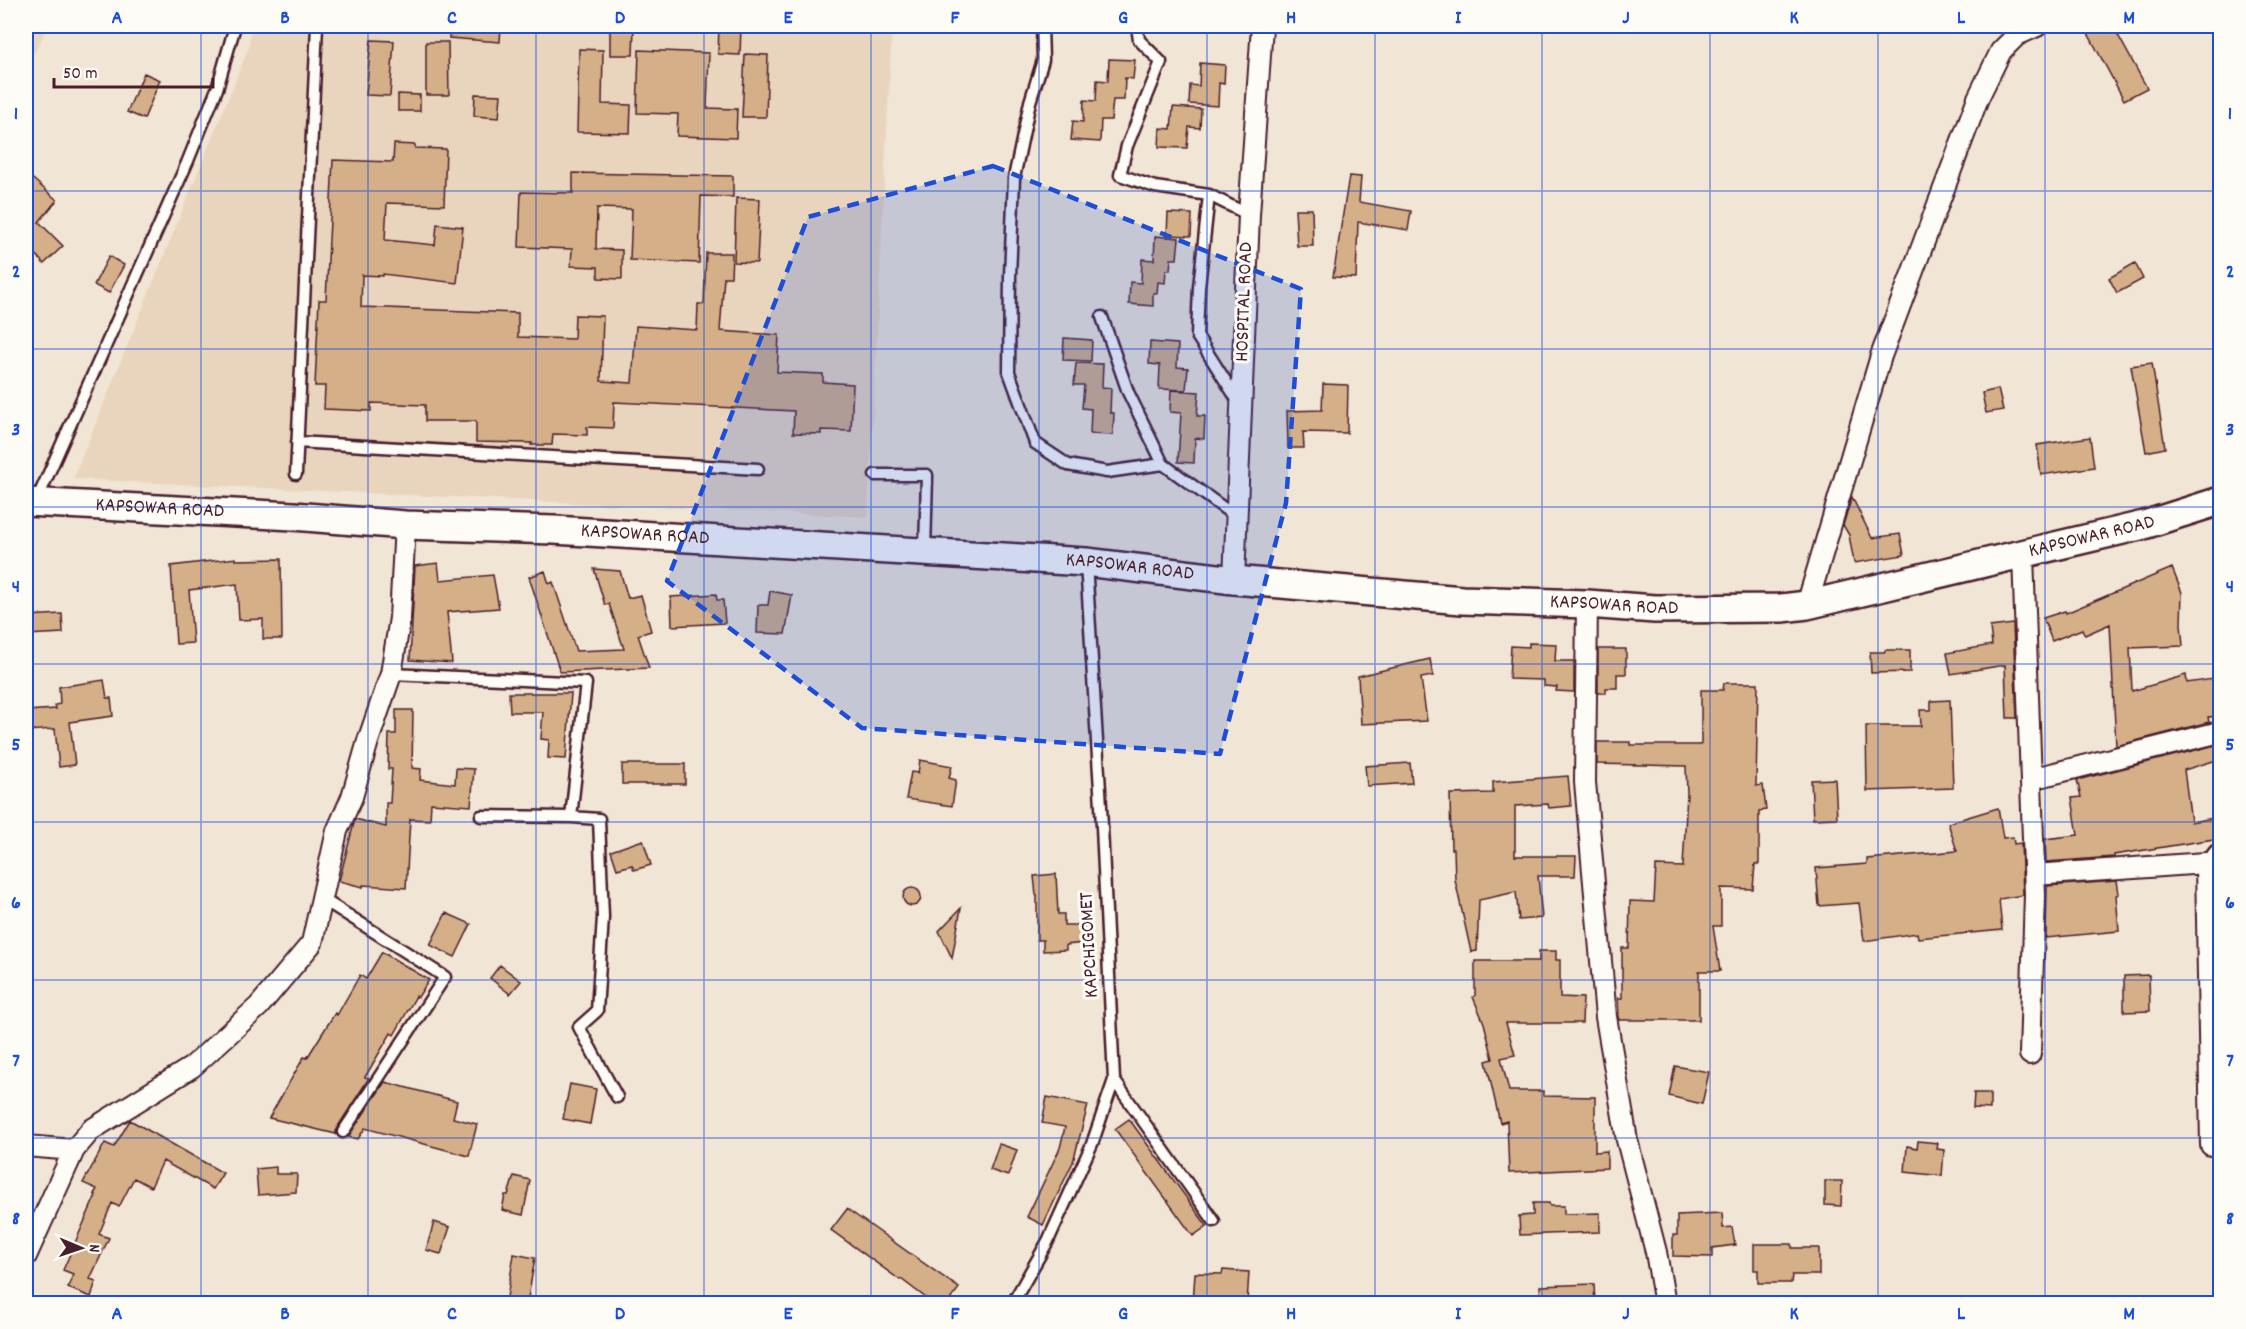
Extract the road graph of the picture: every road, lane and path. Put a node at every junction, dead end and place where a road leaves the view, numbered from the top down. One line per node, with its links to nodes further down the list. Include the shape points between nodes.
1 (236, 26): 17 (lane, via 217,89 191,152)
2 (317, 26): 11 (lane)
3 (1042, 26): 12 (lane, via 1043,60 1014,178 1009,372 1035,443 1068,465 1107,472)
4 (1137, 26): 7 (lane, via 1139,40 1161,62 1127,146 1120,175 1155,187)
5 (1262, 26): 8 (street, HOSPITAL ROAD)
6 (2037, 26): 25 (street, via 2017,35 2001,51 1978,98 1881,356)
7 (1209, 195): 8 (lane); 10 (lane, via 1197,336)
8 (1248, 215): 10 (street, HOSPITAL ROAD)
9 (1102, 317): 12 (lane, via 1128,392)
10 (1242, 407): 18 (street, HOSPITAL ROAD)
11 (297, 441): 13 (lane); 14 (lane)
12 (1163, 464): 18 (lane)
13 (758, 469)
14 (296, 474)
15 (875, 475): 20 (lane, via 927,475)
16 (2220, 501): 21 (main road, KAPSOWAR ROAD, via 2144,525)
17 (31, 502): 19 (main road, KAPSOWAR ROAD)
18 (1236, 517): 23 (street, HOSPITAL ROAD)
19 (405, 525): 20 (main road, KAPSOWAR ROAD, via 555,530); 26 (street, via 400,618)
20 (925, 553): 22 (main road, KAPSOWAR ROAD)
21 (2023, 555): 25 (main road, KAPSOWAR ROAD); 28 (street)
22 (1086, 562): 23 (main road, KAPSOWAR ROAD); 35 (lane, KAPCHIGOMET)
23 (1234, 580): 24 (main road, KAPSOWAR ROAD, via 1462,600)
24 (1587, 604): 25 (main road, KAPSOWAR ROAD, via 1655,609); 44 (street, via 1585,782 1606,1017 1627,1140)
25 (1807, 605)
26 (391, 674): 30 (lane, via 586,683); 33 (street, via 352,797 337,831)
27 (2220, 732): 28 (street)
28 (2031, 778): 32 (street)
29 (481, 816): 30 (lane)
30 (571, 817): 36 (lane, via 599,819 603,917 597,1011 579,1026)
31 (2213, 857): 32 (street); 38 (street)
32 (2034, 875): 34 (street)
33 (321, 898): 37 (lane, via 446,977); 40 (street, via 312,943 259,1006 192,1067 91,1130)
34 (2030, 1054)
35 (1114, 1080): 41 (lane); 43 (lane, KAPCHIGOMET, via 1092,1144 1048,1241)
36 (617, 1097)
37 (343, 1132)
38 (2211, 1145)
39 (26, 1146): 40 (street)
40 (74, 1150): 42 (street)
41 (1214, 1221)
42 (26, 1256)
43 (1012, 1304)
44 (1665, 1304)

